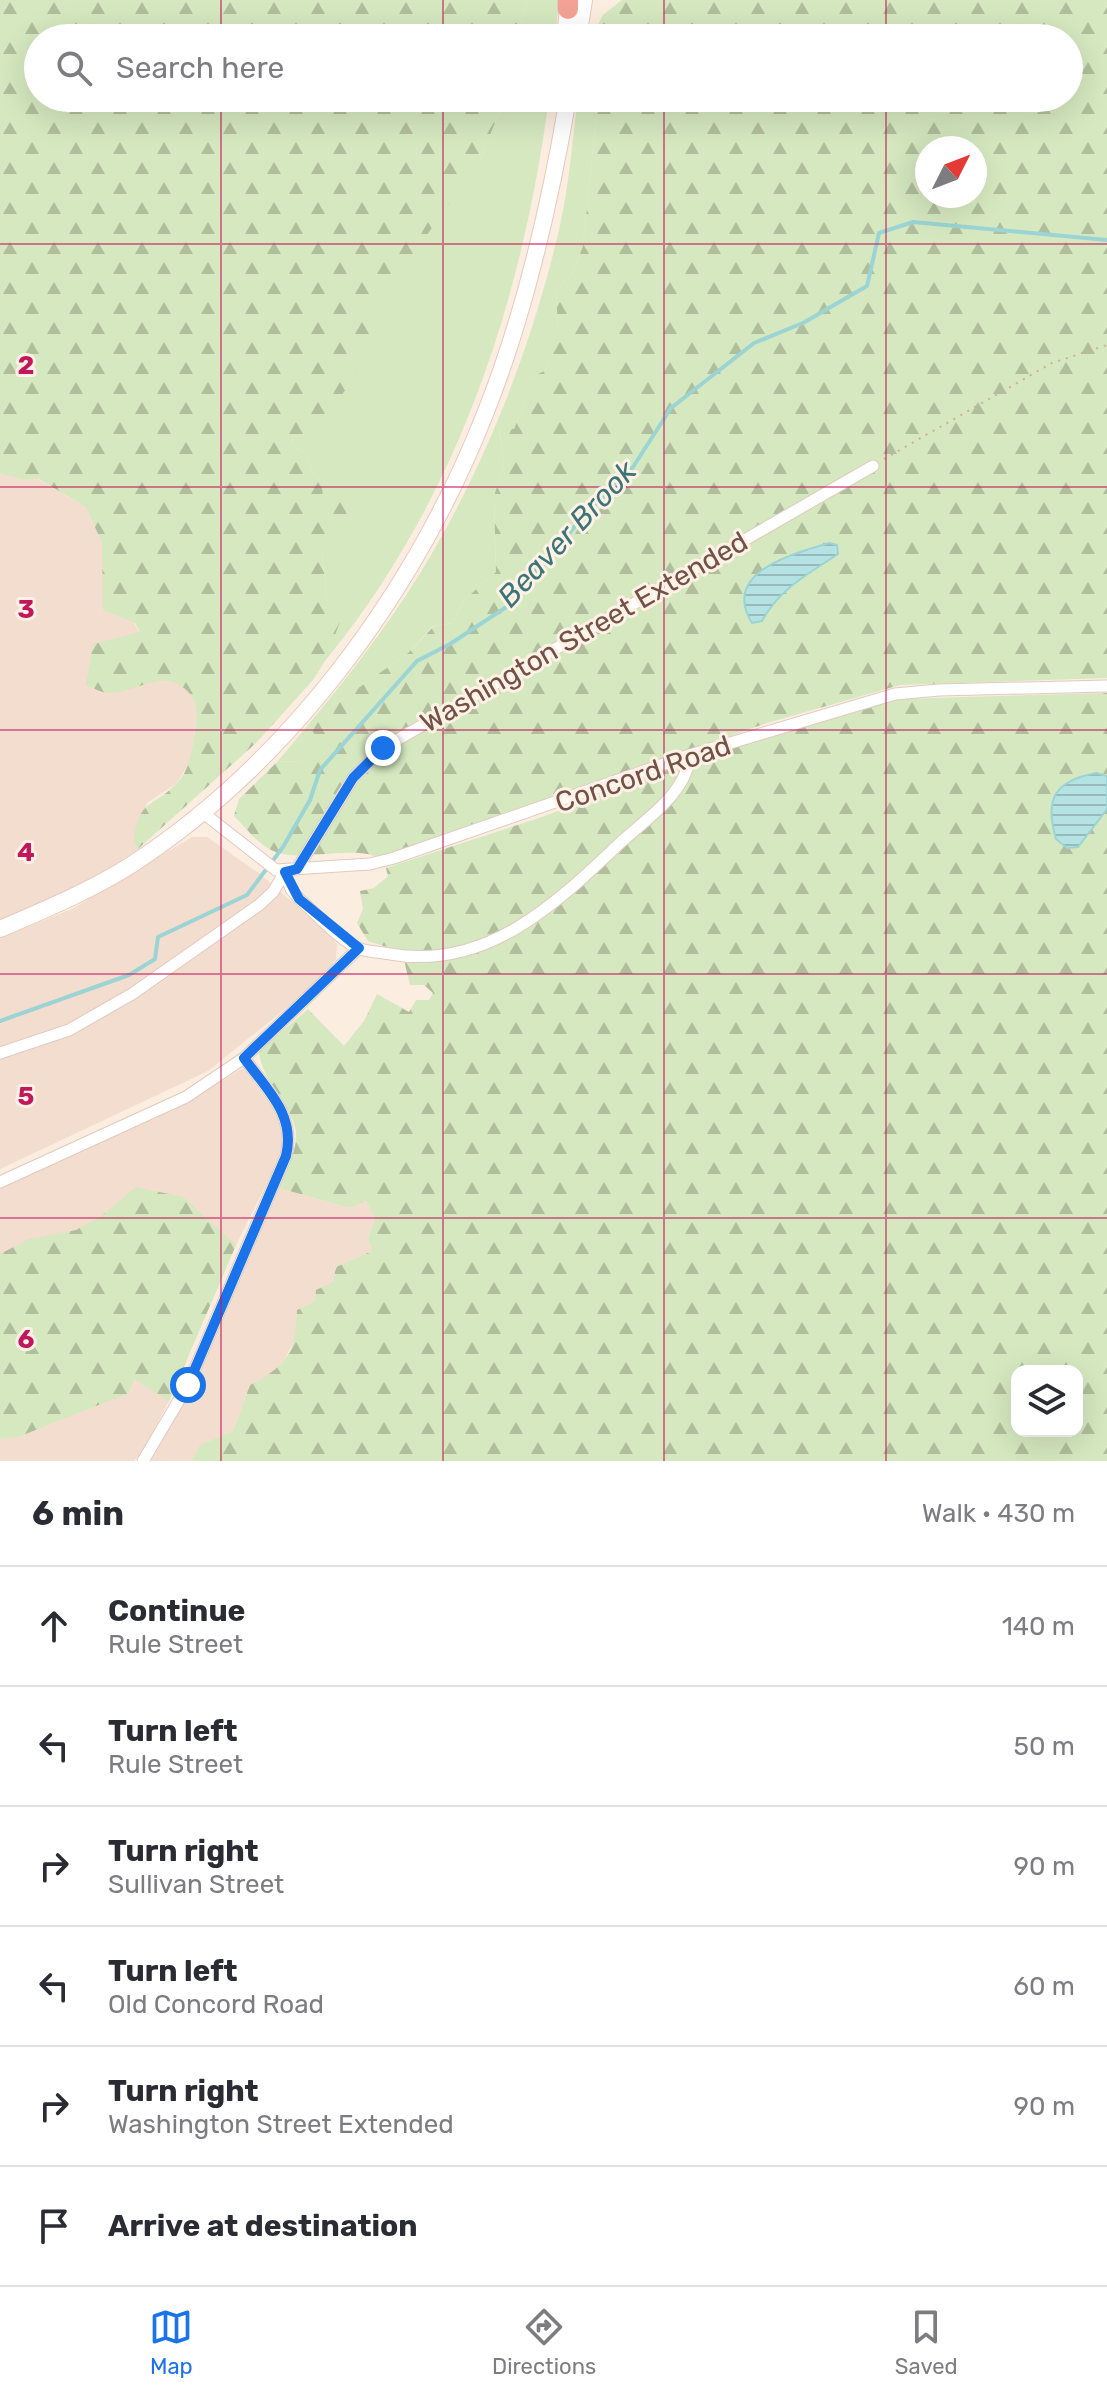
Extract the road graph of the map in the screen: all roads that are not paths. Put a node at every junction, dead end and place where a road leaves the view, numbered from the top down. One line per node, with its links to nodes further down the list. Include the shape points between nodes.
1 (572, 2): 2 (main road); 3 (main road)
2 (568, 24)
3 (576, 24)
4 (556, 112): 6 (main road)
5 (565, 112): 6 (main road)
6 (548, 191): 10 (main road, via 503,365 476,437 426,537 332,678)
7 (873, 466): 11 (street, Washington Street Extended, via 383,748 353,778)
8 (1107, 686): 9 (street, Concord Road, via 895,694)
9 (690, 755): 11 (street, Concord Road, via 394,858); 13 (street, via 678,789 583,878 495,942 436,958)
10 (202, 812): 11 (street, via 256,858); 12 (main road, via 102,882)
11 (286, 870): 13 (street, via 299,899); 14 (street, Washington Street Extended, via 259,905 132,994 69,1030)
12 (0, 929)
13 (359, 948): 15 (street)
14 (0, 1053)
15 (244, 1058): 16 (street, via 186,1097); 17 (street, via 287,1120 291,1135 286,1156 188,1385)
16 (0, 1182)
17 (143, 1461)

